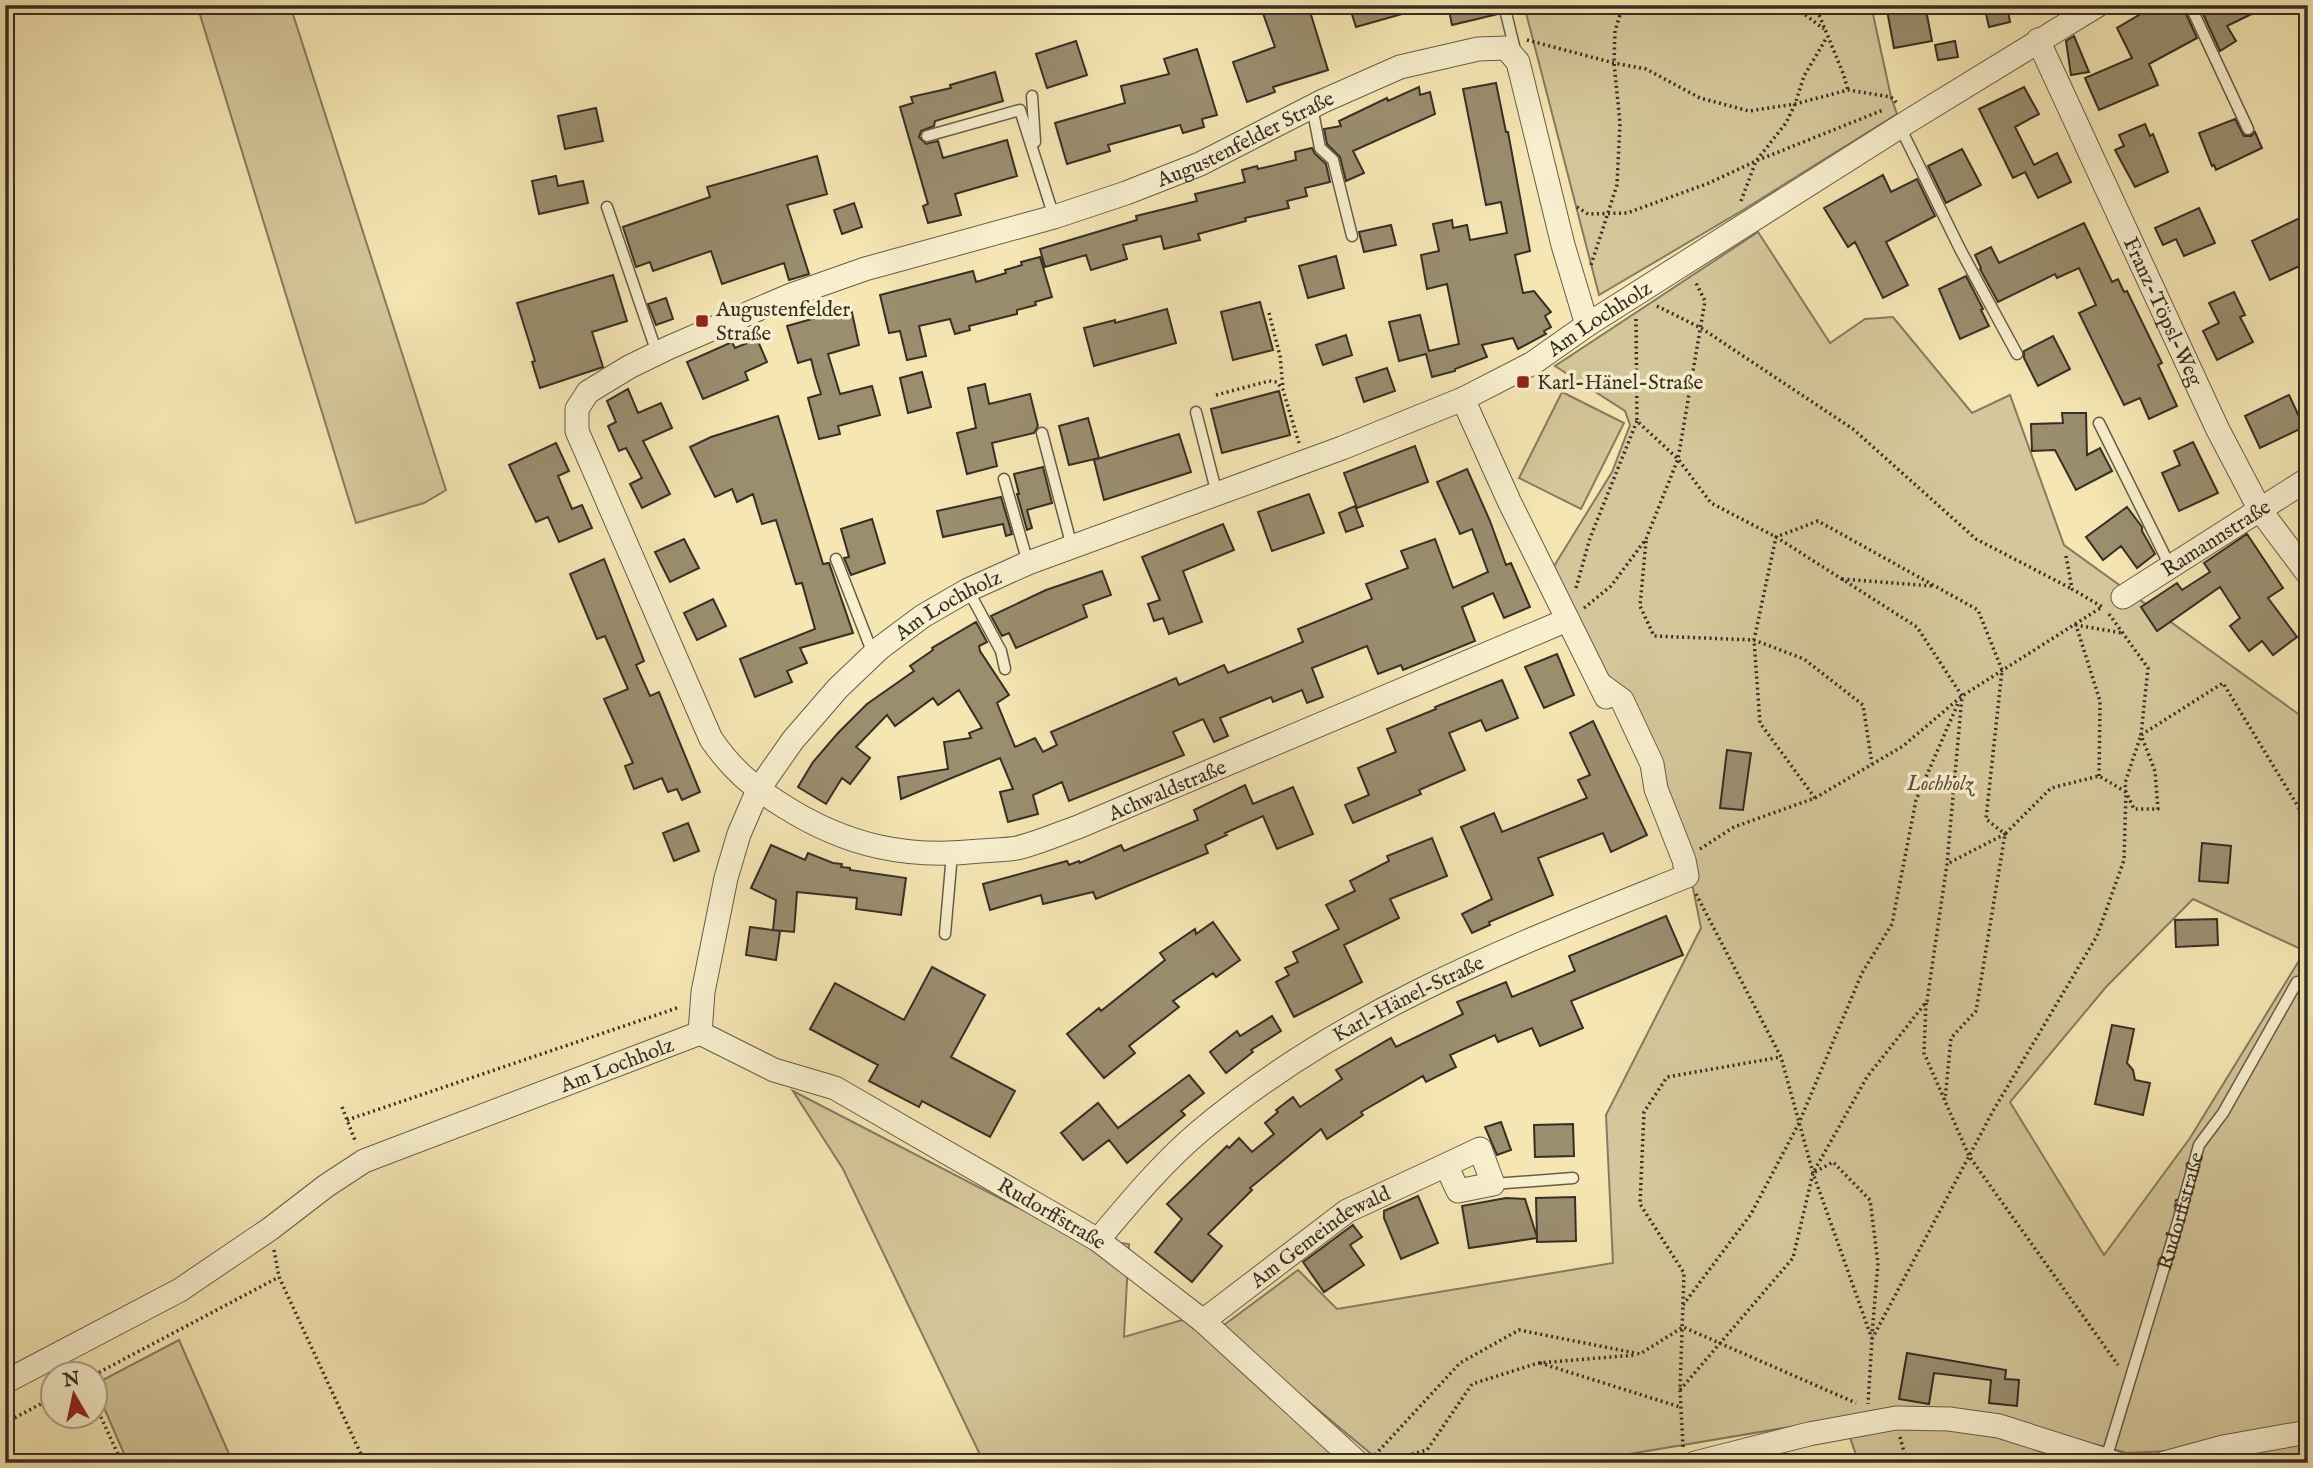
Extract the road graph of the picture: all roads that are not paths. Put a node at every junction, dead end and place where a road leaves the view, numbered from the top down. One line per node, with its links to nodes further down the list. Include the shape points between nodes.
1 (1504, 5): 5 (lane)
2 (2098, 5): 4 (street, Am Lochholz)
3 (2190, 5): 9 (lane)
4 (2038, 40): 8 (street, Am Lochholz); 25 (street, Franz-Töpsl-Weg, via 2218,430)
5 (1516, 54): 7 (street, Augustenfelder Straße, via 1506,48 1478,49 1400,67); 15 (street)
6 (1032, 96): 11 (lane)
7 (1312, 107): 13 (street, Augustenfelder Straße, via 1200,164); 14 (lane, via 1320,148 1333,160)
8 (1899, 118): 15 (street, Am Lochholz, via 1734,233); 17 (lane, via 1961,250)
9 (2248, 129)
10 (927, 135): 11 (lane, via 1020,110)
11 (1036, 159): 13 (lane)
12 (607, 207): 16 (lane)
13 (1054, 216): 16 (street, Augustenfelder Straße, via 865,269 791,295)
14 (1352, 236)
15 (1587, 325): 18 (street, Am Lochholz, via 1533,363)
16 (657, 353): 36 (street, Augustenfelder Straße, via 588,391 577,408 577,430 711,739 728,764)
17 (2017, 354)
18 (1463, 399): 24 (street, Am Lochholz); 33 (street)
19 (1196, 412): 24 (lane)
20 (2099, 422): 29 (lane)
21 (1042, 433): 26 (lane)
22 (1004, 479): 28 (lane)
23 (2308, 479): 25 (street, Ramannstraße)
24 (1217, 494): 26 (street, Am Lochholz)
25 (2260, 510): 29 (street, Ramannstraße); 30 (street, Franz-Töpsl-Weg)
26 (1072, 547): 28 (street, Am Lochholz)
27 (836, 559): 34 (lane)
28 (1028, 563): 31 (street, Am Lochholz)
29 (2171, 568): 32 (street, Ramannstraße)
30 (2308, 574)
31 (968, 590): 34 (street, Am Lochholz, via 923,616); 35 (lane, via 1001,651)
32 (2113, 602)
33 (1567, 620): 37 (street, Achwaldstraße, via 1079,827 1017,848); 44 (street, Karl-Hänel-Straße, via 1600,684 1622,700 1652,764 1656,789 1685,868 1444,977 1325,1041 1198,1132)
34 (873, 654): 36 (street, Am Lochholz, via 793,740)
35 (1005, 669)
36 (758, 790): 37 (street, Achwaldstraße, via 814,825 851,841 900,852); 40 (street, Am Lochholz, via 726,878)
37 (952, 854): 38 (lane)
38 (945, 934)
39 (2297, 982): 49 (lane, Rudorffstraße, via 2223,1113 2199,1145)
40 (700, 1033): 44 (street, Rudorffstraße, via 774,1070 835,1088); 46 (street, Am Lochholz, via 364,1161 180,1290)
41 (1446, 1164): 43 (street, via 1458,1191); 43 (street, Am Gemeindewald, via 1480,1149); 45 (street, Am Gemeindewald, via 1347,1211)
42 (1573, 1178): 43 (lane)
43 (1493, 1184)
44 (1098, 1240): 45 (street, Rudorffstraße)
45 (1203, 1321): 50 (street, Rudorffstraße)
46 (5, 1382)
47 (2308, 1432): 51 (street)
48 (1689, 1456): 49 (street, Rudorffstraße, via 1896,1418 1999,1426)
49 (2110, 1461)
50 (1358, 1463)
51 (2164, 1463)

